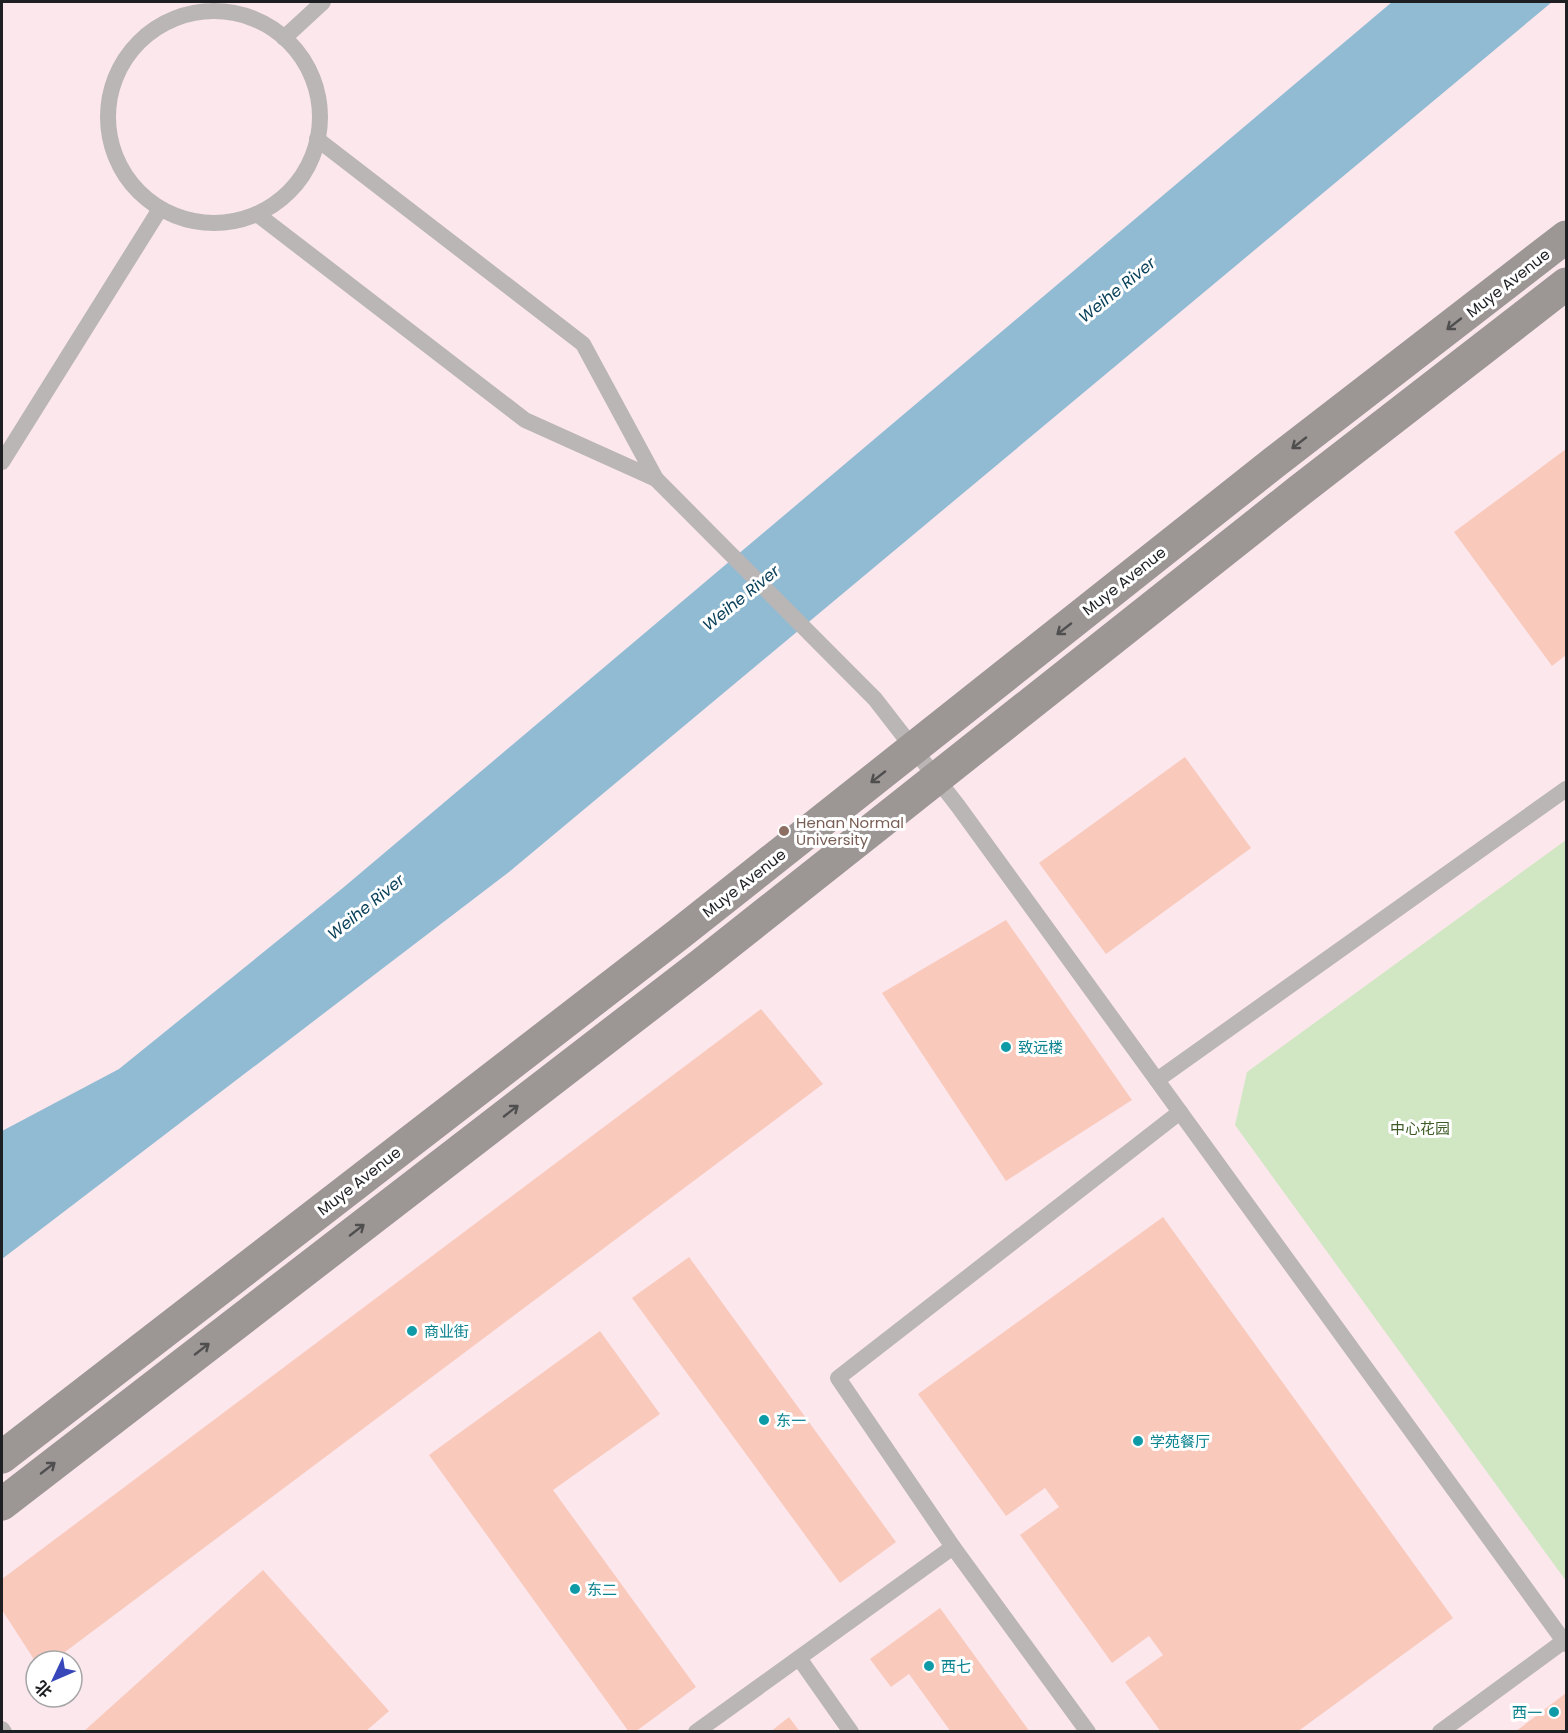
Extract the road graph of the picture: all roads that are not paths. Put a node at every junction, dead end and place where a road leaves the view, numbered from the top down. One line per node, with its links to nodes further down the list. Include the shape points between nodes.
1 (323, 2): 2 (lane)
2 (284, 38): 3 (lane, via 301,57 312,78 318,101); 4 (lane, via 242,14 194,12 151,31 120,65 108,109 114,155 141,194)
3 (317, 139): 5 (lane, via 305,172 290,191); 9 (lane, via 584,344)
4 (160, 208): 5 (lane, via 204,223 228,222); 8 (lane)
5 (257, 214): 9 (lane, via 525,420)
6 (1566, 237): 13 (main road, Muye Avenue, one-way to 13, via 1276,461 679,934)
7 (1566, 284): 14 (main road, one-way to 7, via 702,963 1299,490)
8 (2, 462)
9 (656, 479): 11 (lane, via 875,699 958,806)
10 (1566, 789): 11 (lane)
11 (1157, 1080): 12 (lane)
12 (1180, 1112): 15 (lane, via 838,1378); 16 (lane)
13 (2, 1457)
14 (2, 1504)
15 (953, 1547): 17 (lane); 20 (lane)
16 (1565, 1642): 21 (lane)
17 (799, 1658): 18 (lane); 19 (lane)
18 (696, 1731)
19 (851, 1731)
20 (1088, 1731)
21 (1440, 1731)

